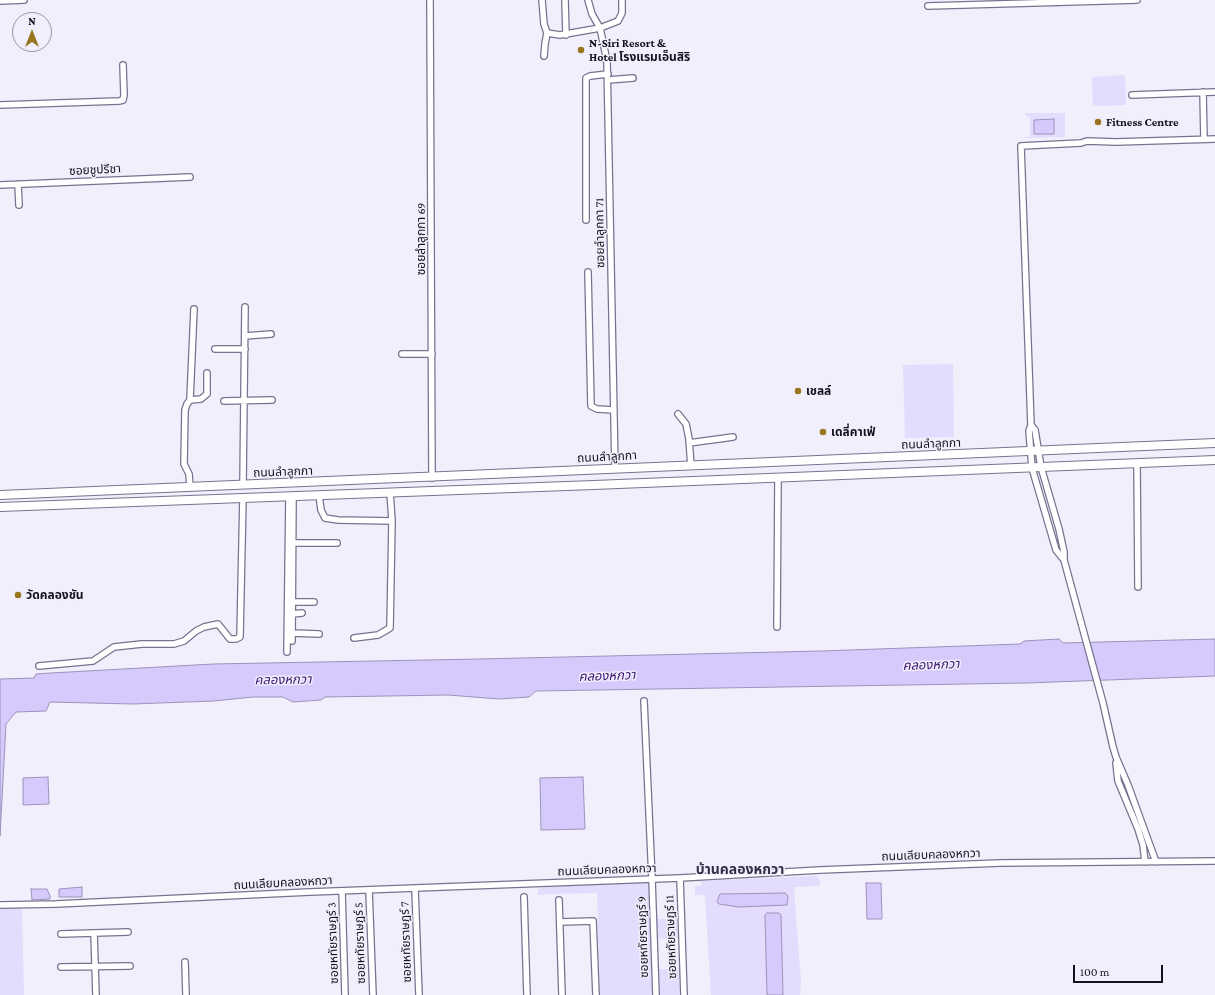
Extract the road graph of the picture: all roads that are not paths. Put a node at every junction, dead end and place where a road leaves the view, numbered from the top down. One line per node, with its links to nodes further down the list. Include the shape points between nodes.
1 (24, 0): 8 (street)
2 (430, 0): 36 (street, ซอยลำลูกกา 69)
3 (542, 0): 11 (street)
4 (565, 0): 12 (street)
5 (588, 0): 10 (street, ซอยลำลูกกา 71)
6 (622, 0): 10 (street, via 622,13 618,20)
7 (1137, 0): 9 (street)
8 (0, 1)
9 (928, 6)
10 (600, 28): 12 (street); 15 (street, ซอยลำลูกกา 71)
11 (547, 33): 12 (street); 13 (street)
12 (566, 35)
13 (544, 56)
14 (123, 65): 20 (street, via 123,100)
15 (608, 77): 16 (street); 27 (street, via 586,78); 42 (street, ซอยลำลูกกา 71)
16 (634, 78)
17 (1203, 92): 18 (street); 19 (street); 21 (street)
18 (1215, 92)
19 (1132, 95)
20 (0, 105)
21 (1204, 139): 22 (street); 44 (street, via 1086,141 1021,146)
22 (1215, 139)
23 (190, 177): 24 (street, ซอยชูปรีชา)
24 (18, 184): 25 (street, ซอยชูปรีชา); 26 (street)
25 (0, 185)
26 (19, 205)
27 (586, 220)
28 (588, 272): 42 (street, via 591,406)
29 (245, 307): 32 (street)
30 (194, 309): 38 (street)
31 (271, 334): 32 (street)
32 (245, 336): 34 (street)
33 (215, 349): 34 (street)
34 (244, 349): 41 (street)
35 (402, 354): 36 (street)
36 (432, 354): 56 (street, ซอยลำลูกกา 69)
37 (207, 373): 38 (street, via 207,394 201,399)
38 (190, 400): 59 (street, via 185,410 184,464 189,474)
39 (272, 400): 41 (street)
40 (224, 401): 41 (street)
41 (244, 401): 58 (street)
42 (614, 410): 54 (street, ซอยลำลูกกา 71)
43 (678, 414): 46 (street, via 686,424)
44 (1031, 425): 48 (street, via 1029,431); 48 (street, via 1035,430)
45 (733, 437): 46 (street)
46 (690, 443): 51 (street)
47 (1215, 443): 48 (main road, ถนนลำลูกกา)
48 (1035, 451): 51 (main road, ถนนลำลูกกา); 52 (street); 53 (street)
49 (1215, 460): 50 (main road, ถนนลำลูกกา)
50 (1137, 463): 52 (main road, ถนนลำลูกกา); 75 (street)
51 (691, 466): 54 (main road, ถนนลำลูกกา)
52 (1041, 467): 53 (main road, ถนนลำลูกกา); 66 (street)
53 (1032, 468): 55 (main road, ถนนลำลูกกา); 67 (street)
54 (615, 469): 56 (main road, ถนนลำลูกกา)
55 (778, 477): 60 (main road, ถนนลำลูกกา); 80 (street)
56 (432, 478): 57 (main road, ถนนลำลูกกา)
57 (357, 481): 58 (main road, ถนนลำลูกกา); 61 (main road)
58 (243, 485): 59 (main road, ถนนลำลูกกา)
59 (190, 488): 63 (main road, ถนนลำลูกกา)
60 (390, 492): 61 (main road, ถนนลำลูกกา); 69 (street)
61 (357, 493): 62 (main road, ถนนลำลูกกา)
62 (319, 494): 64 (main road, ถนนลำลูกกา); 69 (street, via 325,518)
63 (0, 495)
64 (291, 496): 65 (main road, ถนนลำลูกกา); 72 (street); 85 (street)
65 (243, 497): 68 (main road, ถนนลำลูกกา); 86 (street, via 240,637 230,639 218,624 204,627 184,641 174,644 114,647 93,661)
66 (1051, 502): 67 (street); 70 (street)
67 (1043, 506): 71 (street)
68 (0, 507)
69 (392, 522): 83 (street, via 390,628 378,635)
70 (1059, 530): 71 (street); 74 (street)
71 (1051, 533): 74 (street, via 1056,550)
72 (293, 543): 73 (street); 76 (street)
73 (337, 543)
74 (1064, 560): 88 (street)
75 (1138, 587)
76 (293, 602): 77 (street); 79 (street)
77 (314, 602)
78 (302, 613): 79 (street)
79 (292, 614): 81 (street)
80 (777, 627)
81 (292, 633): 82 (street); 84 (street)
82 (319, 634)
83 (354, 638)
84 (292, 641)
85 (287, 652)
86 (40, 666)
87 (644, 701): 93 (street, ซอยหทัยราษฎร์ 9)
88 (1116, 757): 90 (street, via 1118,781 1138,829); 91 (street)
89 (1215, 861): 91 (street, ถนนเลียบคลองหกวา)
90 (1145, 862): 91 (street, ถนนเลียบคลองหกวา); 92 (street, ถนนเลียบคลองหกวา, via 1000,863)
91 (1156, 862)
92 (680, 878): 93 (street, ถนนเลียบคลองหกวา); 117 (street, ซอยหทัยราษฎร์ 11)
93 (652, 879): 94 (street, ถนนเลียบคลองหกวา); 116 (street, ซอยหทัยราษฎร์ 9)
94 (415, 889): 95 (street, ถนนเลียบคลองหกวา); 112 (street, ซอยหทัยราษฎร์ 7)
95 (369, 890): 96 (street, ถนนเลียบคลองหกวา); 111 (street, ซอยหทัยราษฎร์ 5)
96 (342, 891): 99 (street, ถนนเลียบคลองหกวา); 110 (street, ซอยหทัยราษฎร์ 3)
97 (524, 897): 113 (street)
98 (559, 900): 100 (street)
99 (2, 905)
100 (560, 922): 114 (street); 115 (street, via 593,922)
101 (128, 932): 102 (street)
102 (94, 933): 103 (street); 107 (street)
103 (61, 934)
104 (185, 962): 109 (street)
105 (130, 966): 107 (street)
106 (61, 967): 107 (street)
107 (95, 967): 108 (street)
108 (96, 995)
109 (186, 995)
110 (345, 995)
111 (373, 995)
112 (419, 995)
113 (527, 995)
114 (562, 995)
115 (596, 995)
116 (656, 995)
117 (684, 995)

